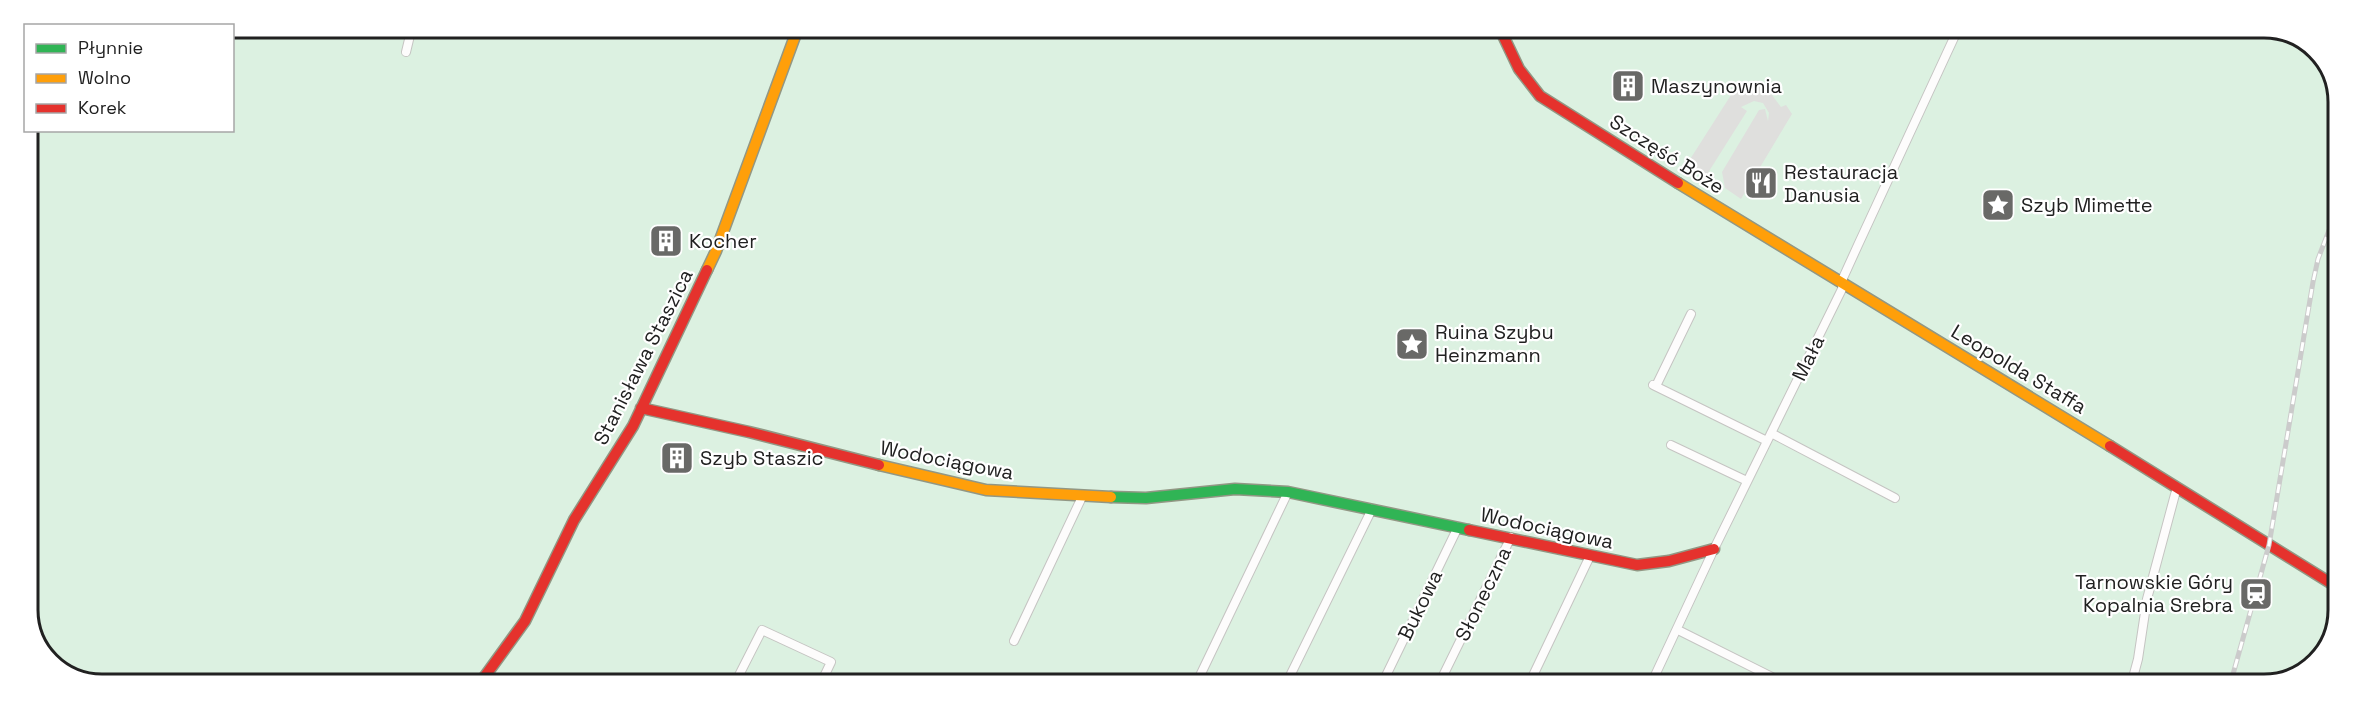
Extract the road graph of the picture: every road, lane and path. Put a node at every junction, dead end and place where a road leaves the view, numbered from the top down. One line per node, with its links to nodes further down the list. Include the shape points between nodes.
1 (409, 38): 5 (street)
2 (794, 38): 8 (street, Stanisława Staszica, via 716,251)
3 (1504, 38): 6 (street, Szczęść Boże, via 1519,69 1540,96)
4 (1954, 38): 6 (street, Mała)
5 (406, 52)
6 (1843, 283): 9 (street, Mała); 12 (street, Leopolda Staffa)
7 (1691, 314): 9 (street, via 1654,386)
8 (641, 408): 14 (street, Wodociągowa, via 986,490); 24 (street, Stanisława Staszica, via 574,520 525,621)
9 (1769, 437): 11 (street, Mała); 15 (street)
10 (1671, 445): 11 (street)
11 (1747, 481): 19 (street, Mała)
12 (2177, 487): 21 (street, Leopolda Staffa); 34 (street, via 2147,599)
13 (1288, 492): 14 (street, Wodociągowa, via 1235,489 1146,498); 16 (street, Wodociągowa); 27 (street)
14 (1082, 497): 23 (street)
15 (1894, 498)
16 (1372, 509): 17 (street, Wodociągowa); 28 (street)
17 (1458, 527): 18 (street, Wodociągowa); 29 (street, Bukowa)
18 (1511, 537): 20 (street, Wodociągowa); 30 (street, Słoneczna)
19 (1714, 549): 20 (street, Wodociągowa, via 1655,564 1637,565); 22 (street, Mała)
20 (1590, 556): 31 (street)
21 (2328, 580)
22 (1678, 630): 32 (street, Mała); 33 (street)
23 (1014, 641)
24 (487, 675)
25 (739, 675): 26 (street, via 762,630 831,662)
26 (825, 675)
27 (1200, 675)
28 (1290, 675)
29 (1386, 675)
30 (1443, 675)
31 (1533, 675)
32 (1656, 675)
33 (1768, 675)
34 (2134, 675)

